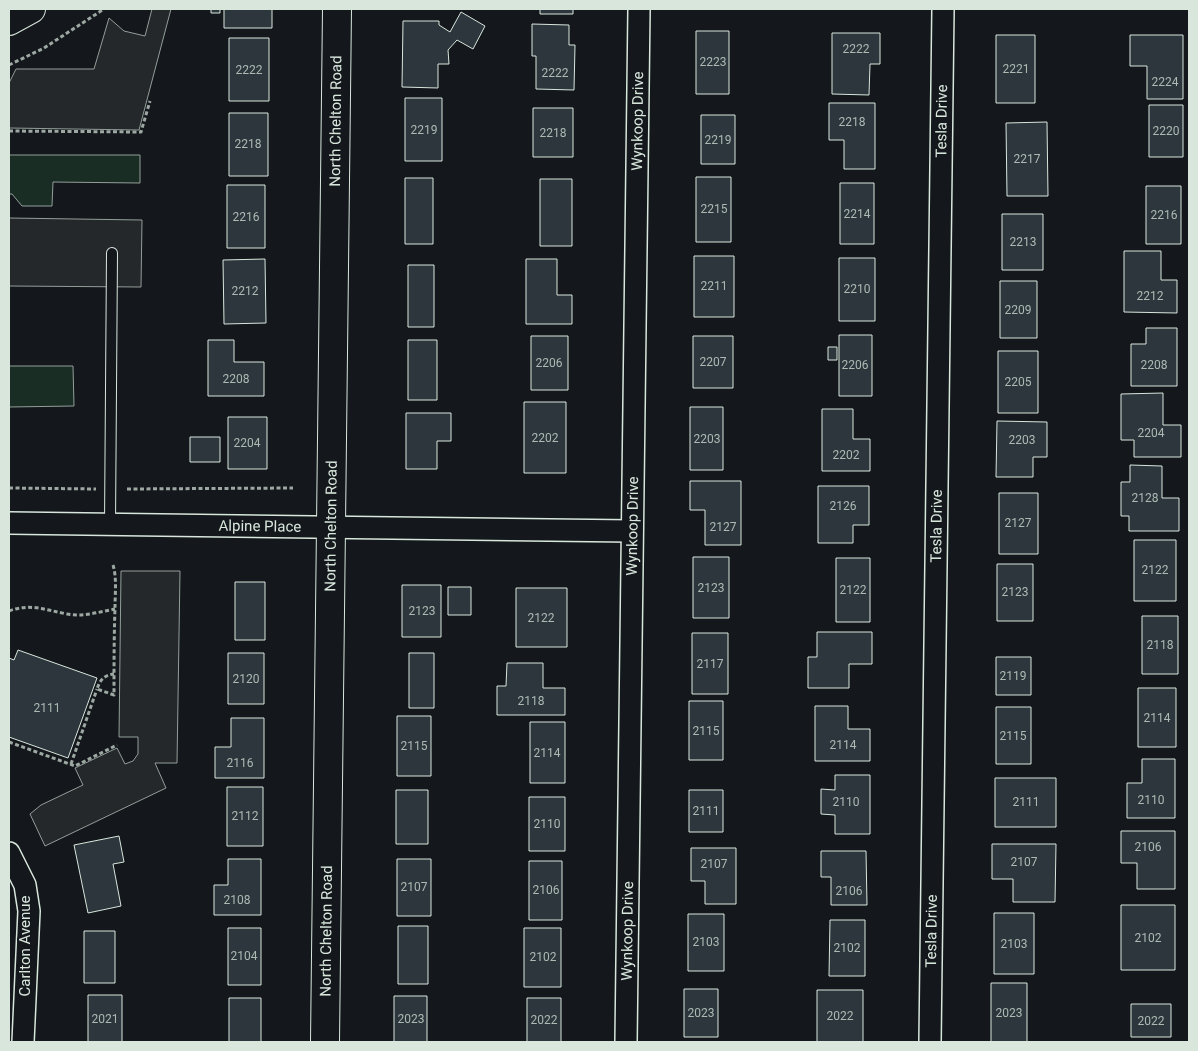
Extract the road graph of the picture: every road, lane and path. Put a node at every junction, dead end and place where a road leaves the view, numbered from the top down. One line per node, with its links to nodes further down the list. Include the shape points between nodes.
1 (31, 9): 6 (main road)
2 (104, 9): 7 (path, via 44,48)
3 (337, 9): 16 (main road, North Chelton Road)
4 (639, 9): 17 (street, Wynkoop Drive)
5 (943, 9): 30 (street, Tesla Drive)
6 (9, 21)
7 (9, 65)
8 (150, 101): 9 (path, via 141,132)
9 (9, 131)
10 (112, 253): 13 (lane)
11 (9, 488): 13 (path)
12 (293, 488): 13 (path)
13 (110, 489): 15 (lane)
14 (9, 523): 15 (street, Alpine Place)
15 (110, 524): 16 (street, Alpine Place)
16 (331, 527): 17 (street, Alpine Place); 28 (main road, North Chelton Road)
17 (632, 531): 29 (street, Wynkoop Drive)
18 (113, 565): 19 (path)
19 (114, 609): 20 (path, via 82,615 29,606); 21 (path)
20 (9, 611)
21 (114, 674): 22 (path, via 106,675); 22 (path, via 114,695)
22 (97, 689): 25 (path)
23 (9, 742): 25 (path)
24 (117, 746): 25 (path, via 75,766)
25 (71, 764)
26 (9, 853): 27 (street, Carlton Avenue, via 25,885 29,911)
27 (24, 1042)
28 (325, 1042)
29 (626, 1042)
30 (930, 1042)

